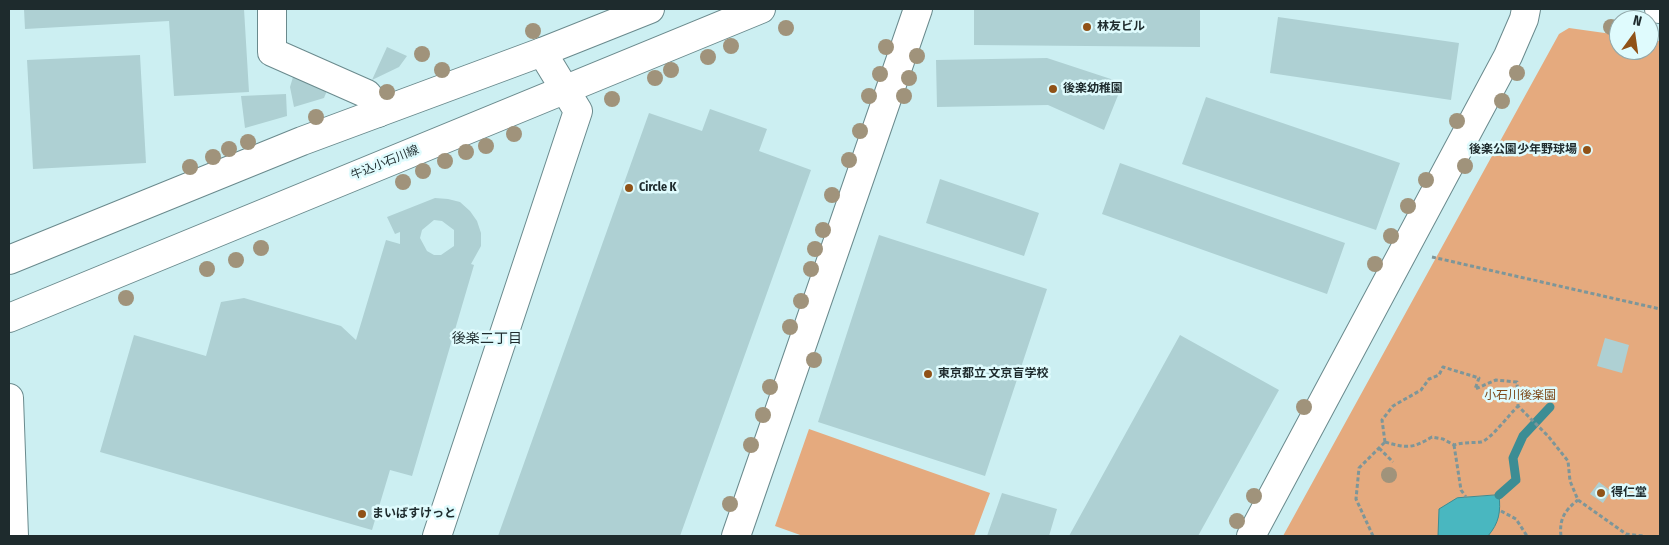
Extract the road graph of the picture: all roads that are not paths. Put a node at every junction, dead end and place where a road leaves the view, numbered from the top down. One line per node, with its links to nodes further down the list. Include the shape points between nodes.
1 (272, 9): 9 (street, via 272,52 367,94)
2 (650, 9): 6 (street)
3 (761, 9): 8 (street, 牛込小石川線)
4 (918, 9): 15 (street)
5 (1526, 9): 16 (street, via 1508,56)
6 (623, 15): 7 (street)
7 (542, 52): 8 (street); 9 (street)
8 (566, 88): 11 (street, 牛込小石川線); 14 (street, via 578,111)
9 (378, 112): 10 (street)
10 (9, 260)
11 (9, 318)
12 (9, 398): 13 (street)
13 (14, 536)
14 (437, 536)
15 (736, 536)
16 (1251, 536)

